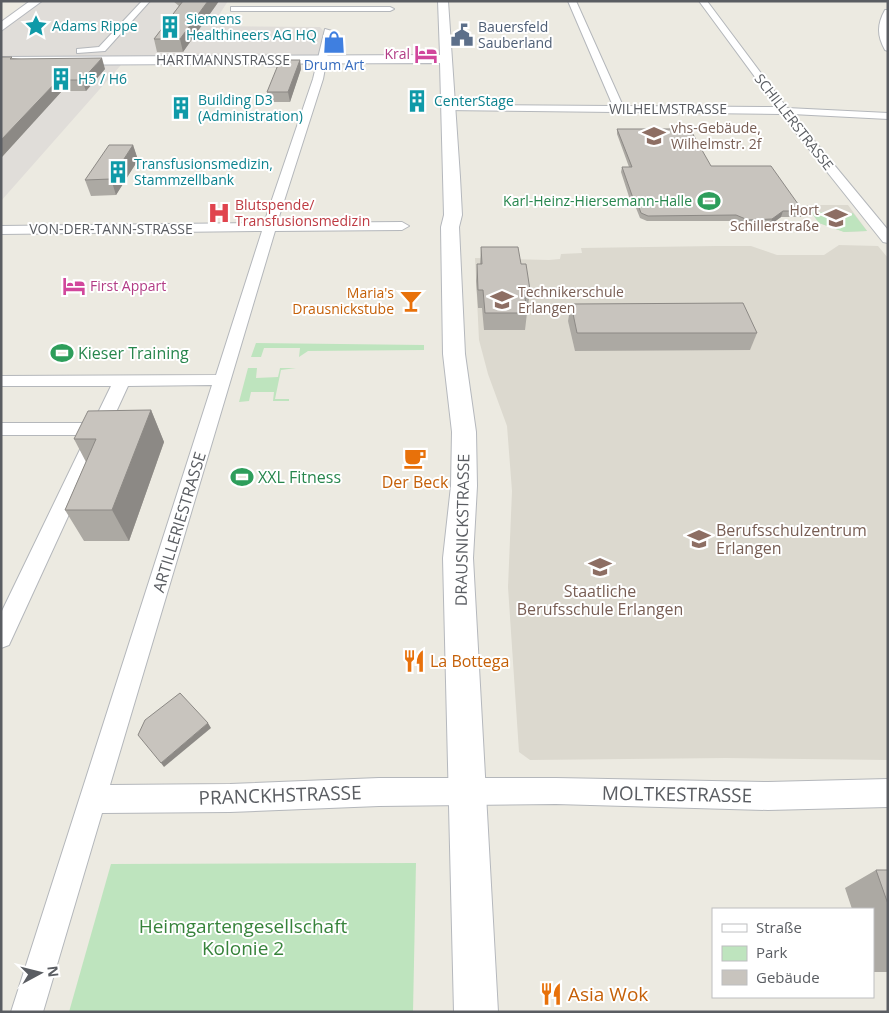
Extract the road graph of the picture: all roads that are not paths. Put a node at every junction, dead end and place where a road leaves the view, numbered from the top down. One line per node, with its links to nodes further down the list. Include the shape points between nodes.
1 (37, 1): 9 (main road)
2 (146, 1): 11 (street)
3 (239, 1): 7 (street, via 234,10)
4 (443, 1): 14 (main road, DRAUSNICKSTRASSE)
5 (572, 1): 17 (street)
6 (703, 1): 18 (street, SCHILLERSTRASSE)
7 (390, 9)
8 (888, 12): 12 (street, via 882,24 883,39)
9 (1, 28)
10 (328, 31): 13 (street, ARTILLERIESTRASSE)
11 (105, 46)
12 (888, 48)
13 (321, 60): 14 (main road, HARTMANNSTRASSE); 15 (main road, HARTMANNSTRASSE); 22 (street, ARTILLERIESTRASSE, via 318,79)
14 (445, 60): 16 (main road, DRAUSNICKSTRASSE)
15 (1, 61)
16 (448, 108): 17 (street, WILHELMSTRASSE); 31 (main road, DRAUSNICKSTRASSE, via 454,354 464,432 464,486 458,558)
17 (619, 110): 18 (street, WILHELMSTRASSE)
18 (784, 111): 19 (street, WILHELMSTRASSE); 20 (street, SCHILLERSTRASSE)
19 (888, 116)
20 (882, 225): 24 (street, SCHILLERSTRASSE)
21 (402, 226): 22 (street, VON-DER-TANN-STRASSE)
22 (270, 228): 23 (street, VON-DER-TANN-STRASSE); 26 (street, ARTILLERIESTRASSE)
23 (1, 230)
24 (888, 239)
25 (122, 380): 26 (street); 27 (street); 29 (street)
26 (223, 380): 33 (street, ARTILLERIESTRASSE)
27 (1, 381)
28 (1, 429): 29 (street)
29 (99, 429): 30 (street)
30 (1, 638)
31 (467, 791): 32 (street, MOLTKESTRASSE, via 759,796); 33 (street, PRANCKHSTRASSE); 35 (main road, DRAUSNICKSTRASSE)
32 (888, 793)
33 (93, 799): 34 (street, ARTILLERIESTRASSE)
34 (26, 1012)
35 (476, 1012)

